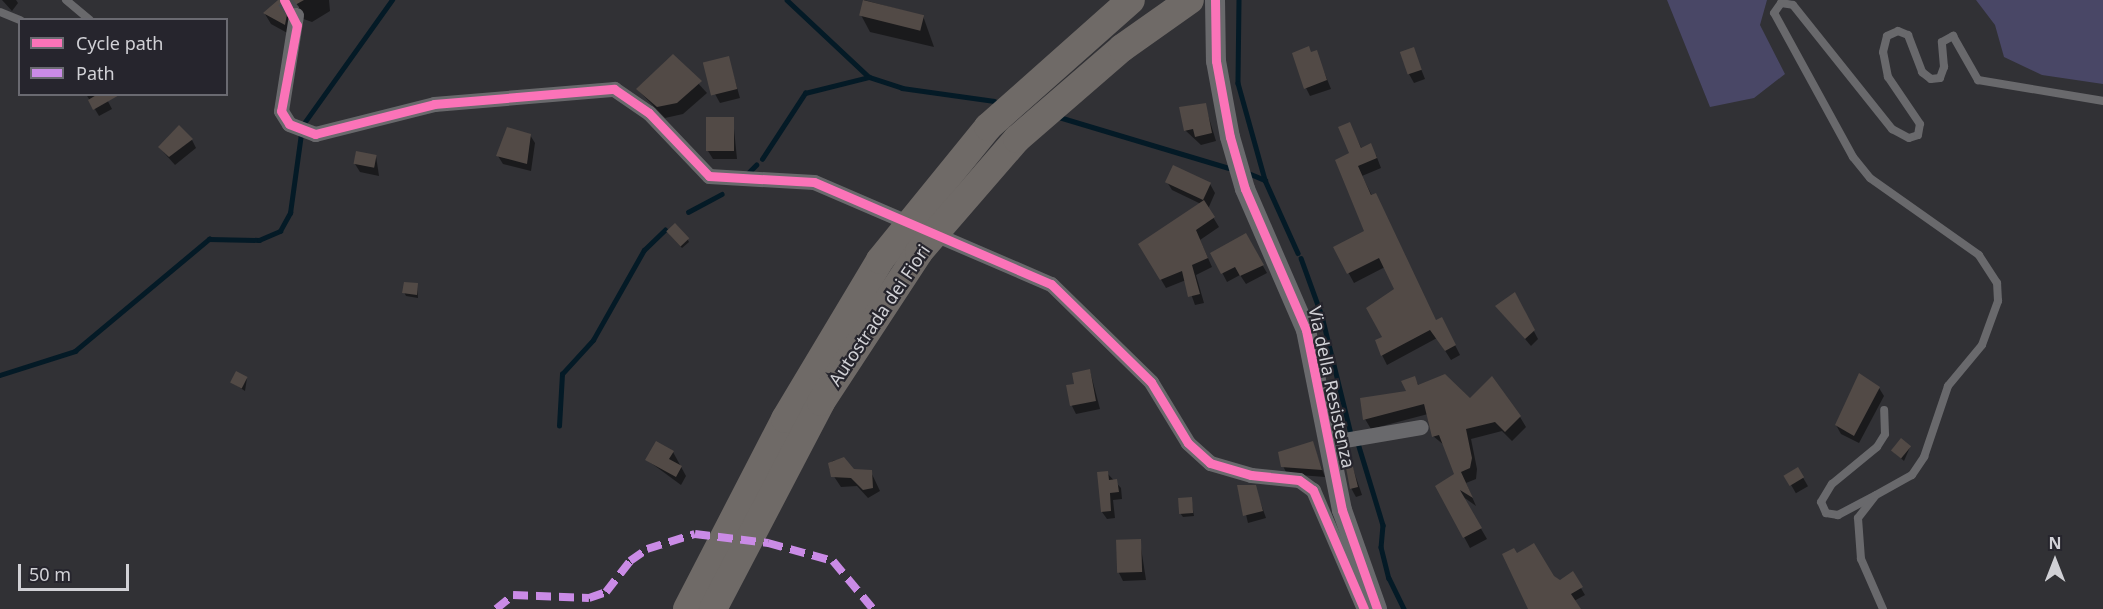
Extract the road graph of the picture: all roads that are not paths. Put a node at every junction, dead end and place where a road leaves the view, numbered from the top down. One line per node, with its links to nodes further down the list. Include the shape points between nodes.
1 (66, 0): 7 (lane)
2 (1131, 0): 14 (highway, Autostrada dei Fiori, via 988,127 880,260 785,418)
3 (1190, 0): 14 (highway, Autostrada dei Fiori, via 1122,48 1017,139 919,252 821,402)
4 (1215, 0): 12 (street, Via della Resistenza, via 1215,61 1230,137 1245,189 1306,330)
5 (0, 12): 8 (lane)
6 (296, 15): 15 (street, via 281,111 289,124 315,134 434,104 614,89 649,113 709,176 814,182 1025,272 1072,301 1152,382 1188,443 1210,463 1251,475 1299,480 1313,490)
7 (88, 18)
8 (18, 19)
9 (2103, 101): 13 (lane, via 1978,80 1953,36 1942,42 1944,67 1940,78 1931,79 1922,72 1908,35 1898,31 1887,36 1883,52 1888,77 1920,124 1918,135 1909,138 1892,129 1793,5 1781,3 1774,13 1852,157 1870,178 1979,255 1997,283 1998,301 1982,345 1948,386 1924,458 1912,475)
10 (1884, 410): 13 (lane, via 1886,434 1877,447 1832,484 1821,502 1826,513 1839,515)
11 (1421, 427): 12 (street)
12 (1336, 443): 16 (street, Via della Resistenza, via 1342,510)
13 (1876, 495): 17 (lane, via 1858,518 1856,539)
14 (701, 606)
15 (1364, 609)
16 (1377, 609)
17 (1883, 609)

